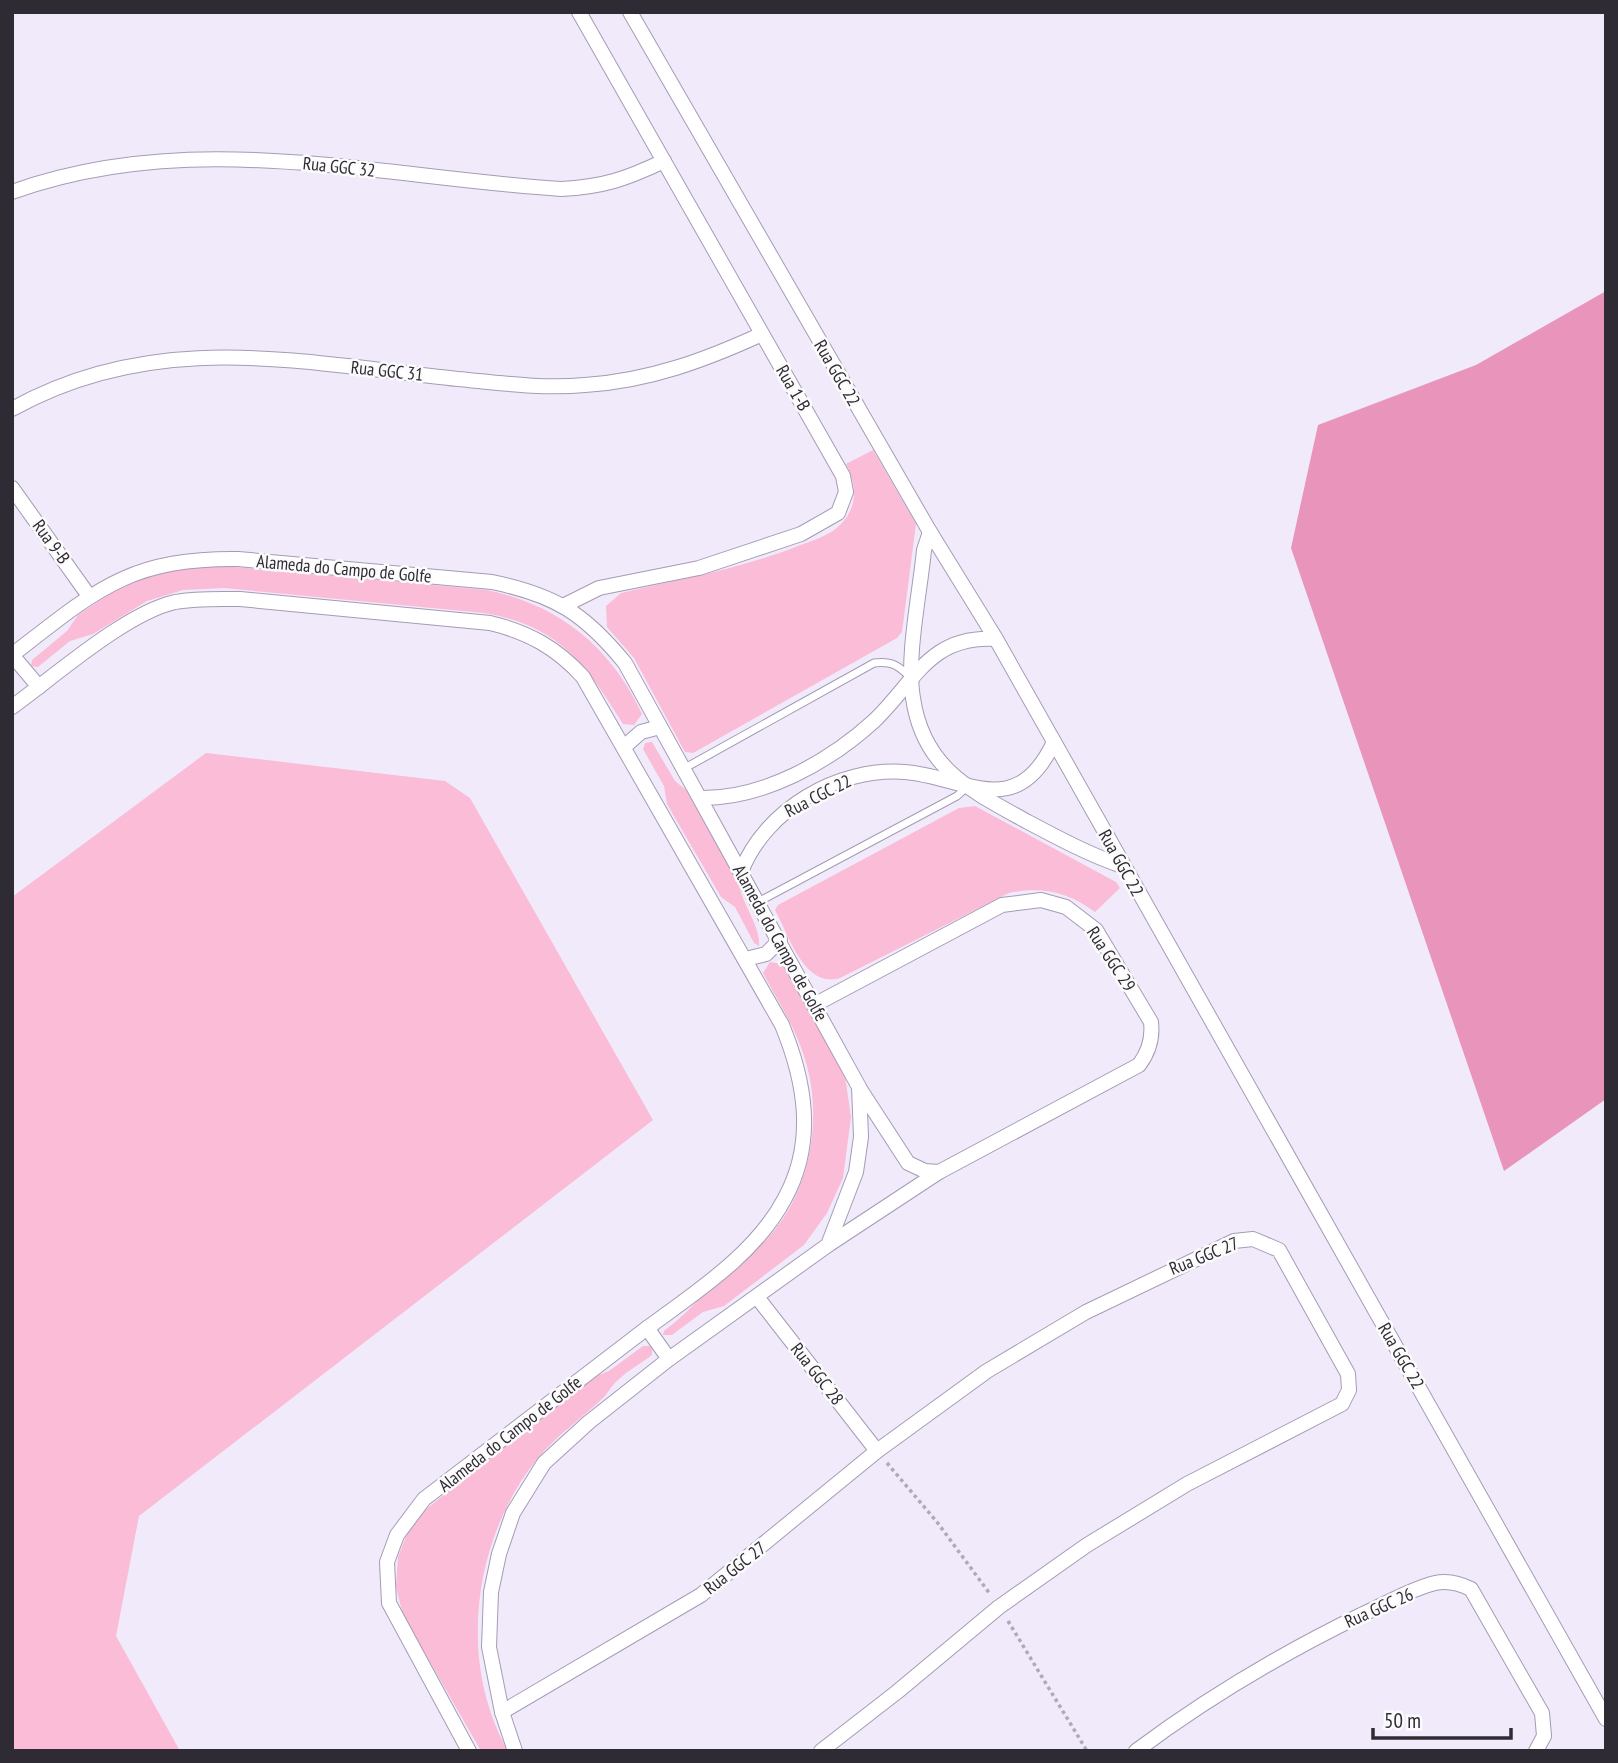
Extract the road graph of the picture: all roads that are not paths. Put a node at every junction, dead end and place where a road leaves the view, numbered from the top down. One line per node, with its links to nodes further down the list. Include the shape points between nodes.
1 (579, 12): 3 (street, Rua 1-B)
2 (629, 12): 8 (street, Rua GGC 22)
3 (664, 161): 4 (street, Rua GGC 32, via 621,181 561,189 264,159 183,158 103,168); 5 (street, Rua 1-B)
4 (12, 192)
5 (762, 334): 6 (street, Rua GGC 31, via 680,368 584,386 529,386 228,355 169,359 80,379); 10 (street, Rua 1-B, via 843,477 846,492 838,513 801,534 735,559 599,588)
6 (12, 409)
7 (12, 488): 9 (street, Rua 9-B)
8 (930, 532): 11 (street, Rua GGC 22); 13 (street, Rua CGC 22, via 924,550)
9 (89, 596): 10 (street, Alameda do Campo de Golfe, via 164,563 239,559 492,582 533,590); 12 (street, Alameda do Campo de Golfe)
10 (565, 605): 16 (street, Alameda do Campo de Golfe, via 625,663)
11 (996, 639): 13 (street, via 971,639 947,646); 17 (street, Rua GGC 22)
12 (12, 655): 14 (street)
13 (911, 679): 19 (lane, via 899,666 874,663); 20 (street, Rua CGC 22, via 916,713 929,746); 21 (street, Rua CGC 22, via 872,723 840,748 765,788 731,797)
14 (39, 687): 15 (street, Alameda do Campo de Golfe); 18 (street, Alameda do Campo de Golfe, via 146,614 204,598 490,623 520,630 567,659 583,677)
15 (12, 707)
16 (660, 727): 18 (street, via 641,732); 19 (street, Alameda do Campo de Golfe)
17 (1054, 742): 20 (street, via 1043,763 1015,785 990,791); 22 (street, Rua GGC 22)
18 (624, 747): 26 (street, Alameda do Campo de Golfe)
19 (685, 768): 21 (street, Alameda do Campo de Golfe)
20 (966, 788): 22 (street, Rua CGC 22, via 1087,853); 23 (street, Rua CGC 22, via 903,772 844,780 775,819 754,844); 24 (lane)
21 (701, 798): 23 (street, Alameda do Campo de Golfe)
22 (1122, 866): 36 (street, Rua GGC 22)
23 (741, 872): 24 (street, Alameda do Campo de Golfe)
24 (758, 902): 25 (street, Alameda do Campo de Golfe)
25 (780, 940): 26 (street, via 766,954); 27 (street, Alameda do Campo de Golfe)
26 (746, 959): 32 (street, Alameda do Campo de Golfe, via 799,1066 803,1139 796,1171 780,1207 749,1245)
27 (814, 1005): 28 (street, Alameda do Campo de Golfe); 29 (street, Rua GGC 29, via 1014,901 1041,900 1066,907 1096,930 1150,1022 1152,1038 1146,1056 1139,1065)
28 (859, 1087): 29 (street, via 908,1163); 30 (street, Alameda do Campo de Golfe, via 862,1137 856,1172)
29 (939, 1172): 30 (street, Rua GGC 29)
30 (828, 1244): 31 (street)
31 (757, 1297): 33 (street); 34 (street, Rua GGC 28)
32 (647, 1328): 33 (street); 37 (street, Alameda do Campo de Golfe, via 424,1499 397,1535 387,1562 389,1603)
33 (670, 1359): 35 (street, via 544,1463 513,1513 491,1592 489,1647)
34 (877, 1451): 35 (street, Rua GGC 27, via 701,1595); 39 (street, Rua GGC 27, via 1036,1340 1132,1288 1243,1239 1262,1241 1279,1250 1350,1382 1346,1398 1336,1409 1187,1484 1042,1575)
35 (502, 1712): 38 (street)
36 (1606, 1718)
37 (469, 1751)
38 (515, 1751)
39 (821, 1751)
40 (1136, 1751): 41 (street, Rua GGC 26, via 1204,1702 1286,1653 1374,1609 1445,1582 1471,1589 1542,1713 1544,1736)
41 (1536, 1751)

